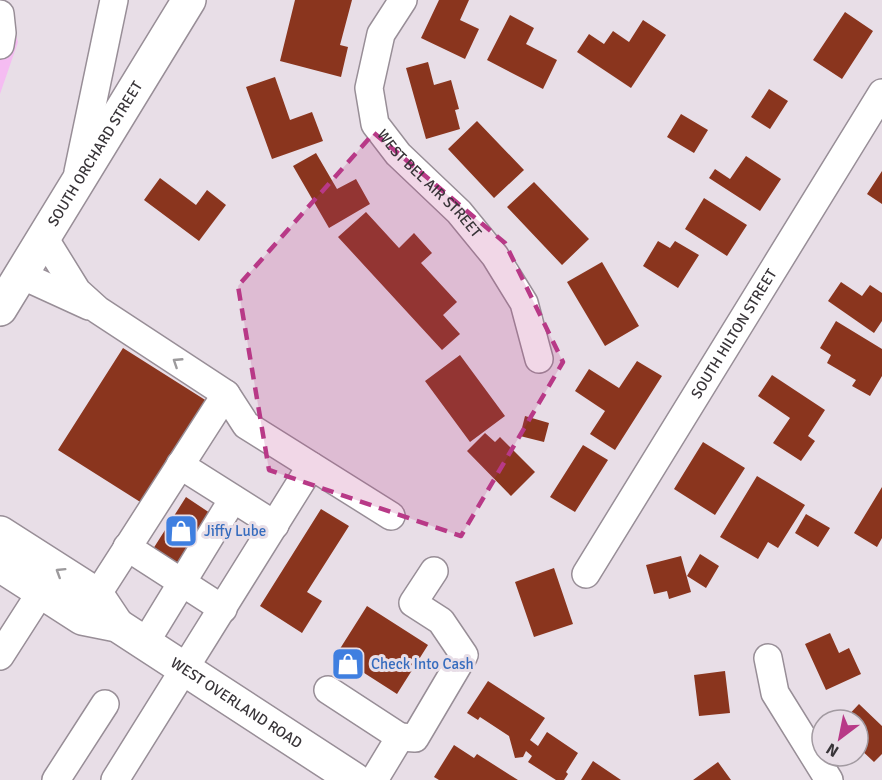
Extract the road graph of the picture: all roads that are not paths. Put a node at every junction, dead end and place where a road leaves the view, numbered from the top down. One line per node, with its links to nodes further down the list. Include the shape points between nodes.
1 (114, 0): 7 (street)
2 (189, 0): 7 (main road, SOUTH ORCHARD STREET)
3 (403, 0): 12 (street, WEST BEL AIR STREET, via 381,34 369,88 375,124 398,154 459,212 495,256 524,303)
4 (0, 14): 5 (street)
5 (0, 45)
6 (880, 101): 23 (street, SOUTH HILTON STREET)
7 (77, 179): 8 (main road, SOUTH ORCHARD STREET)
8 (43, 236): 9 (main road, SOUTH ORCHARD STREET); 11 (street, via 77,291)
9 (19, 274): 10 (main road, SOUTH ORCHARD STREET); 11 (street)
10 (0, 309)
11 (98, 310): 13 (street, one-way to 11)
12 (539, 359)
13 (226, 394): 14 (street); 15 (street, via 246,425)
14 (180, 465): 16 (street); 20 (street)
15 (311, 466): 17 (street); 18 (street)
16 (233, 499): 18 (street); 24 (street)
17 (391, 516)
18 (274, 525): 27 (street)
19 (0, 533): 26 (main road, WEST OVERLAND ROAD, one-way to 19)
20 (127, 547): 24 (street); 26 (street)
21 (0, 565): 25 (main road, WEST OVERLAND ROAD)
22 (434, 571): 35 (street, via 412,603 441,621 464,655 415,738)
23 (586, 574)
24 (182, 583): 27 (street); 29 (street)
25 (42, 591): 28 (main road, WEST OVERLAND ROAD, via 82,618); 30 (street)
26 (97, 595): 28 (main road, WEST OVERLAND ROAD)
27 (223, 609): 32 (street)
28 (117, 625): 29 (main road, WEST OVERLAND ROAD)
29 (145, 644): 32 (main road, WEST OVERLAND ROAD)
30 (0, 656)
31 (768, 658): 39 (street, via 775,693)
32 (186, 670): 36 (street); 37 (main road, WEST OVERLAND ROAD)
33 (328, 690): 35 (street)
34 (105, 704): 38 (street)
35 (400, 737): 37 (street)
36 (118, 779)
37 (355, 779)
38 (56, 780)
39 (829, 780)

